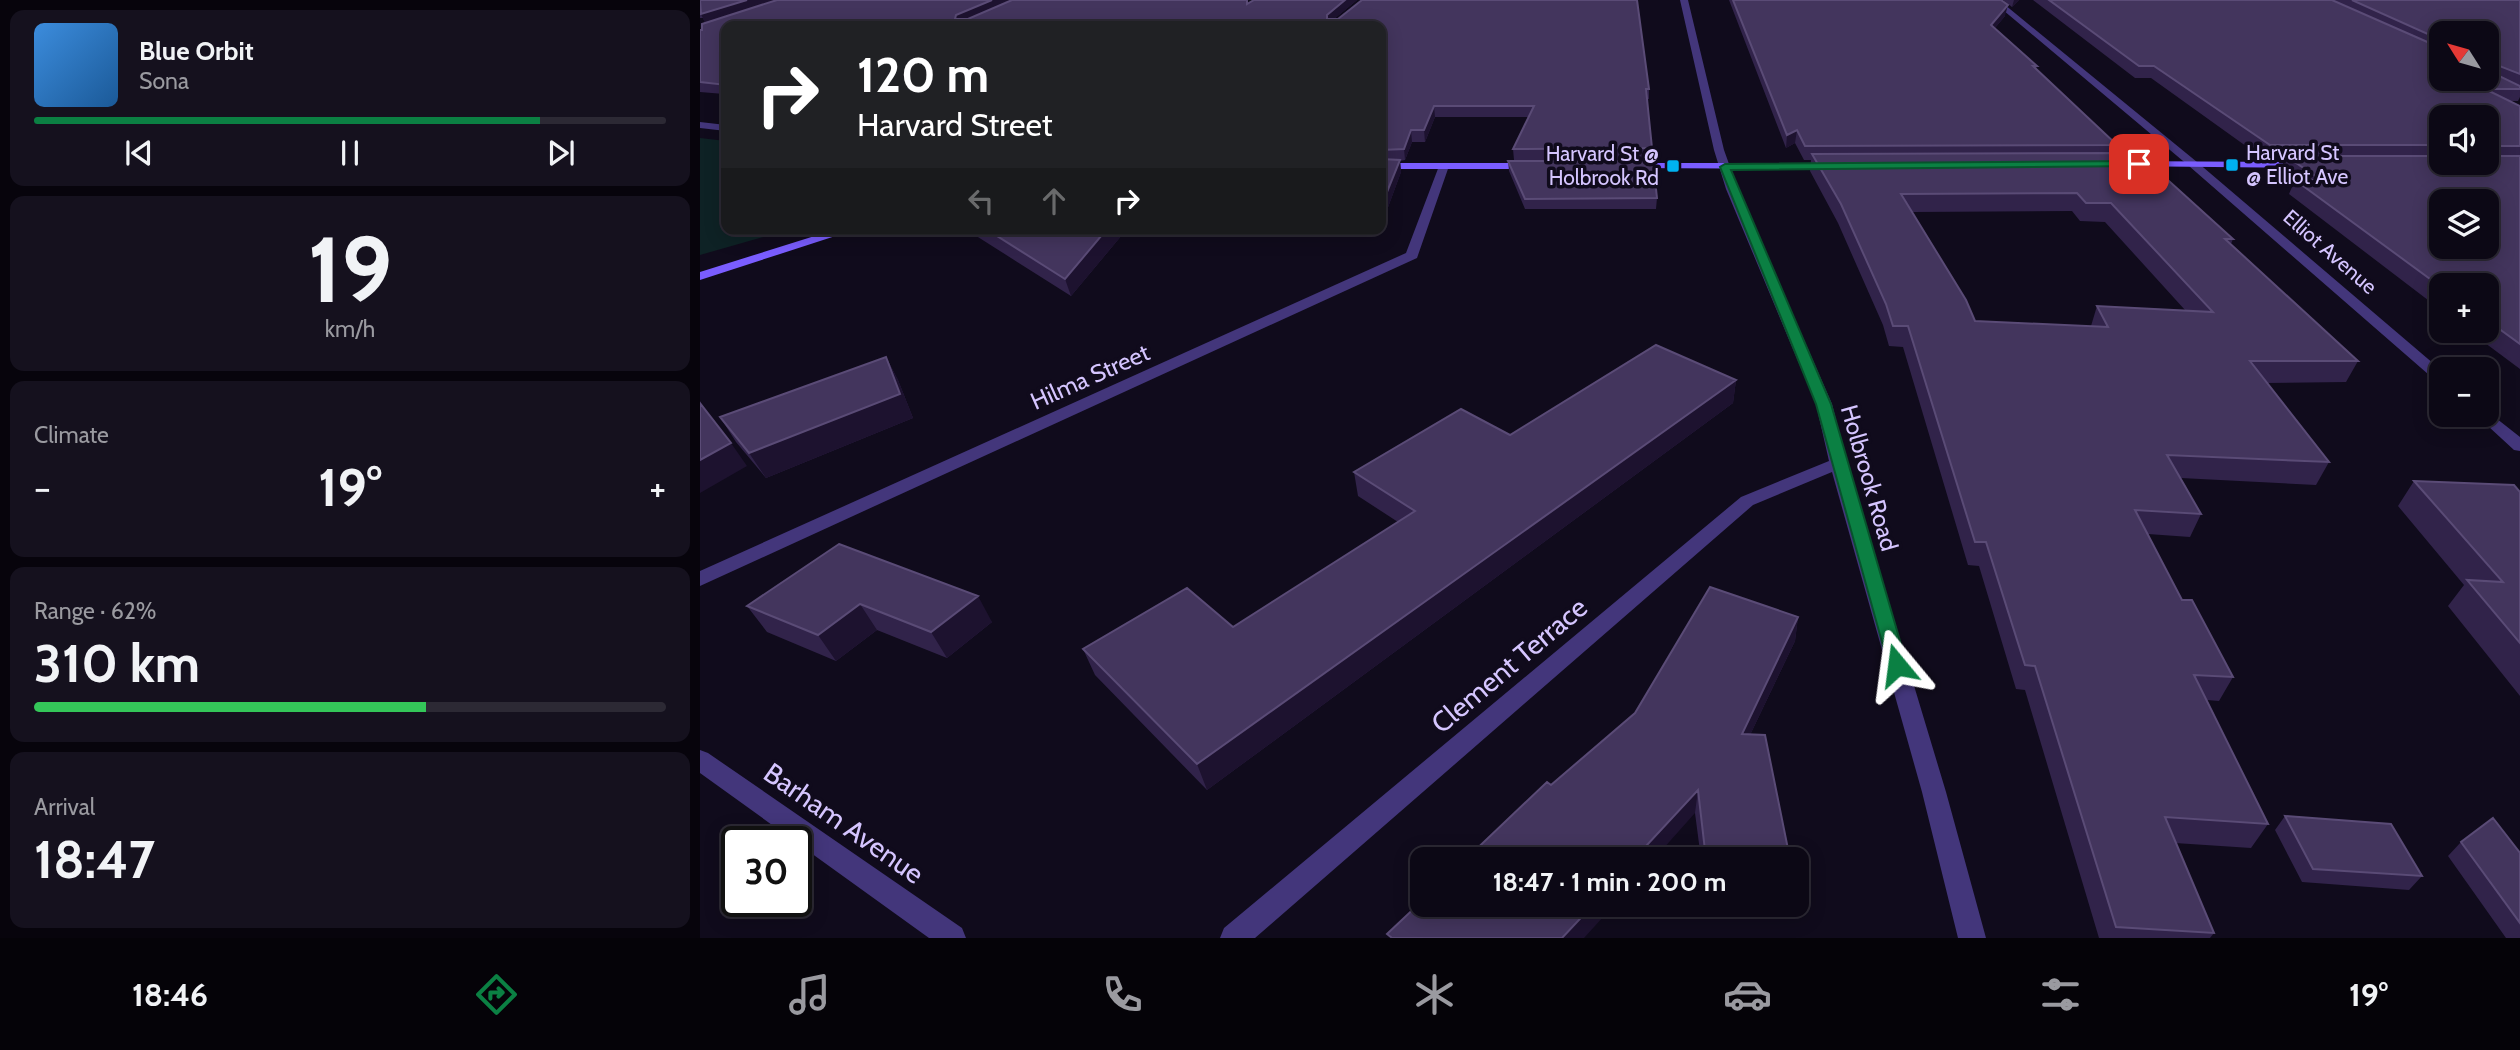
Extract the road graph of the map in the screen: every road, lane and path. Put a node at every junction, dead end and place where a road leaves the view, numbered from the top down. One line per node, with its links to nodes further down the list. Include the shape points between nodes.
1 (1684, 0): 13 (street, Holbrook Road)
2 (1995, 0): 6 (street, Elliot Avenue)
3 (700, 125): 4 (street)
4 (721, 127)
5 (2109, 164): 6 (street)
6 (2193, 164): 7 (street); 16 (street, Elliot Avenue)
7 (2324, 164)
8 (1386, 166): 9 (street)
9 (1444, 166): 10 (street); 20 (street, Hilma Street, via 1412,255)
10 (1546, 166)
11 (1623, 166): 13 (street)
12 (1844, 166): 13 (street)
13 (1725, 167): 19 (street, Holbrook Road, via 1824,404)
14 (832, 235): 15 (street)
15 (700, 276)
16 (2429, 368)
17 (2498, 427): 18 (street)
18 (2520, 446)
19 (1838, 463): 23 (street, Clement Terrace, via 1748,501); 24 (street, Holbrook Road)
20 (700, 579)
21 (700, 760): 22 (street, Barham Avenue)
22 (952, 938)
23 (1234, 938)
24 (1972, 938)

